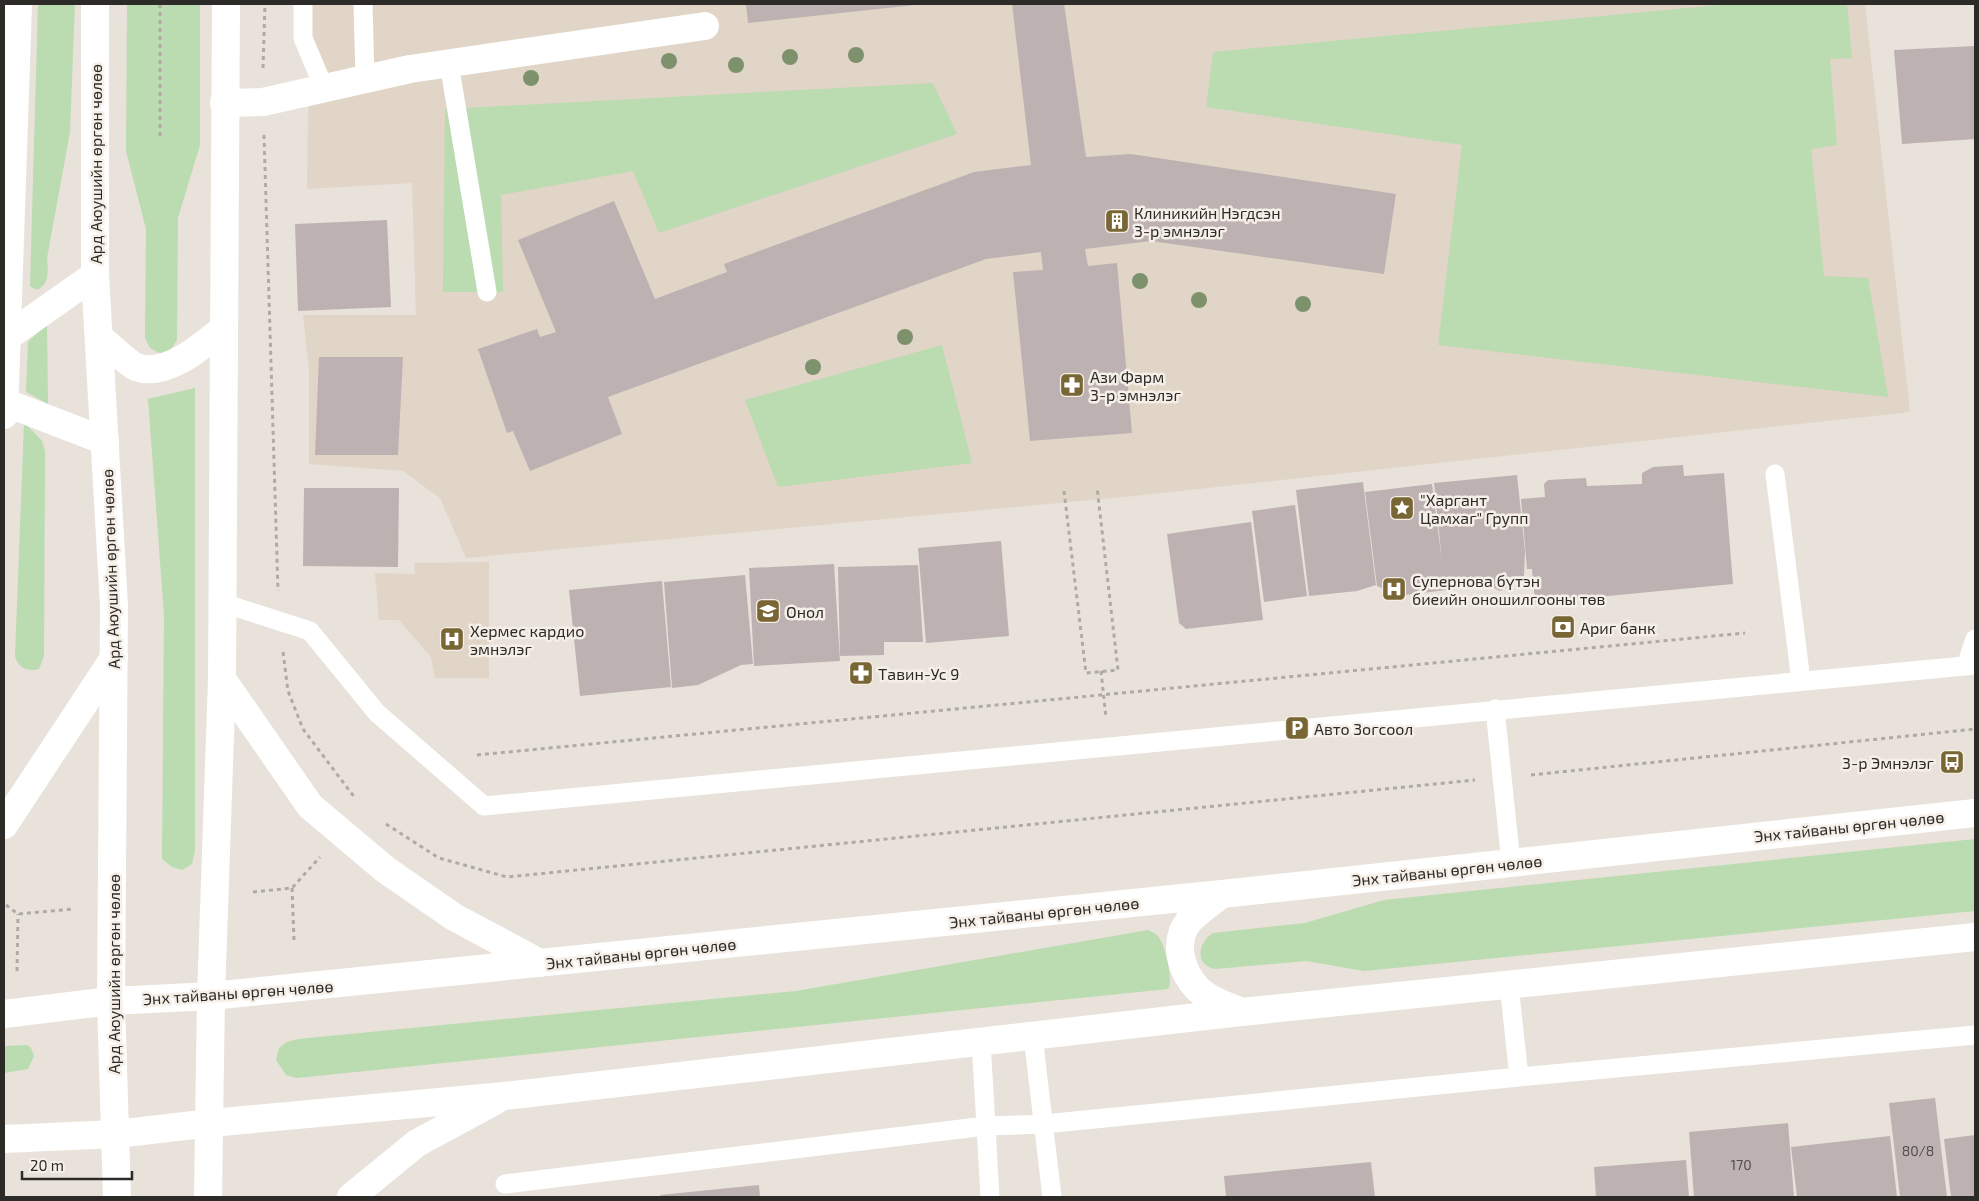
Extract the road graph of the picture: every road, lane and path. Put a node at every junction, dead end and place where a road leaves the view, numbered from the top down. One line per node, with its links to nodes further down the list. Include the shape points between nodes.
1 (18, 4): 19 (main road)
2 (95, 4): 15 (main road, Ард Аюушийн өргөн чөлөө)
3 (160, 4): 14 (path)
4 (226, 4): 13 (main road)
5 (264, 4): 12 (path)
6 (303, 4): 11 (lane, via 303,38)
7 (363, 4): 10 (lane)
8 (705, 26): 9 (main road)
9 (450, 63): 10 (main road); 16 (lane)
10 (365, 78): 11 (main road)
11 (324, 88): 12 (main road)
12 (263, 102): 13 (main road); 27 (path)
13 (224, 103): 17 (main road)
14 (160, 140)
15 (96, 275): 18 (main road, Ард Аюушийн өргөн чөлөө); 19 (main road)
16 (487, 292)
17 (223, 329): 18 (main road, via 186,359 154,368 136,366); 26 (main road)
18 (99, 337): 22 (main road, Ард Аюушийн өргөн чөлөө)
19 (5, 338): 20 (main road)
20 (4, 402): 21 (main road); 22 (main road)
21 (4, 415)
22 (104, 441): 30 (main road, Ард Аюушийн өргөн чөлөө)
23 (1775, 474): 34 (lane)
24 (1096, 487): 32 (path, via 1118,670)
25 (1064, 491): 32 (path, via 1086,673)
26 (223, 603): 27 (lane); 33 (main road)
27 (280, 621): 36 (lane, via 310,631 377,713 484,806); 41 (path, via 288,691 303,729)
28 (1745, 633): 35 (path)
29 (1975, 639): 31 (lane)
30 (114, 658): 44 (main road); 59 (main road, Ард Аюушийн өргөн чөлөө)
31 (1971, 665): 34 (lane)
32 (1101, 671): 35 (path)
33 (222, 679): 55 (main road, via 310,806 386,870 454,917); 58 (main road)
34 (1801, 681): 36 (lane)
35 (1104, 696): 37 (path); 39 (path)
36 (1495, 709): 40 (lane)
37 (1106, 726)
38 (1975, 729): 40 (path)
39 (477, 756)
40 (1502, 778): 43 (path, via 507,877 439,858); 46 (lane)
41 (358, 801)
42 (1975, 813): 46 (main road, Энх тайваны өргөн чөлөө)
43 (378, 819)
44 (4, 825)
45 (322, 856): 47 (path)
46 (1511, 862): 49 (main road, Энх тайваны өргөн чөлөө)
47 (292, 888): 48 (path); 54 (path)
48 (252, 892)
49 (1222, 894): 55 (main road, Энх тайваны өргөн чөлөө); 60 (main road, via 1188,922 1179,943 1181,961 1197,988)
50 (6, 905): 52 (path)
51 (73, 909): 52 (path)
52 (18, 914): 56 (path)
53 (1975, 937): 57 (main road)
54 (294, 940)
55 (540, 963): 58 (main road, Энх тайваны өргөн чөлөө)
56 (16, 971)
57 (1509, 985): 60 (main road); 65 (lane)
58 (211, 996): 59 (main road, Энх тайваны өргөн чөлөө); 67 (main road)
59 (112, 1001): 61 (main road, Энх тайваны өргөн чөлөө); 70 (main road, Ард Аюушийн өргөн чөлөө)
60 (1241, 1012): 63 (main road)
61 (4, 1014)
62 (1975, 1035): 65 (lane)
63 (1033, 1036): 64 (main road); 68 (lane)
64 (981, 1042): 66 (main road); 69 (lane)
65 (1519, 1076): 68 (lane)
66 (504, 1096): 67 (main road); 75 (main road, via 416,1143)
67 (211, 1123): 70 (main road); 74 (main road)
68 (1044, 1124): 69 (lane); 77 (lane)
69 (986, 1126): 72 (lane); 76 (lane)
70 (116, 1134): 71 (main road); 73 (main road, Ард Аюушийн өргөн чөлөө)
71 (4, 1139)
72 (504, 1184)
73 (117, 1197)
74 (208, 1197)
75 (351, 1197)
76 (990, 1197)
77 (1052, 1197)

